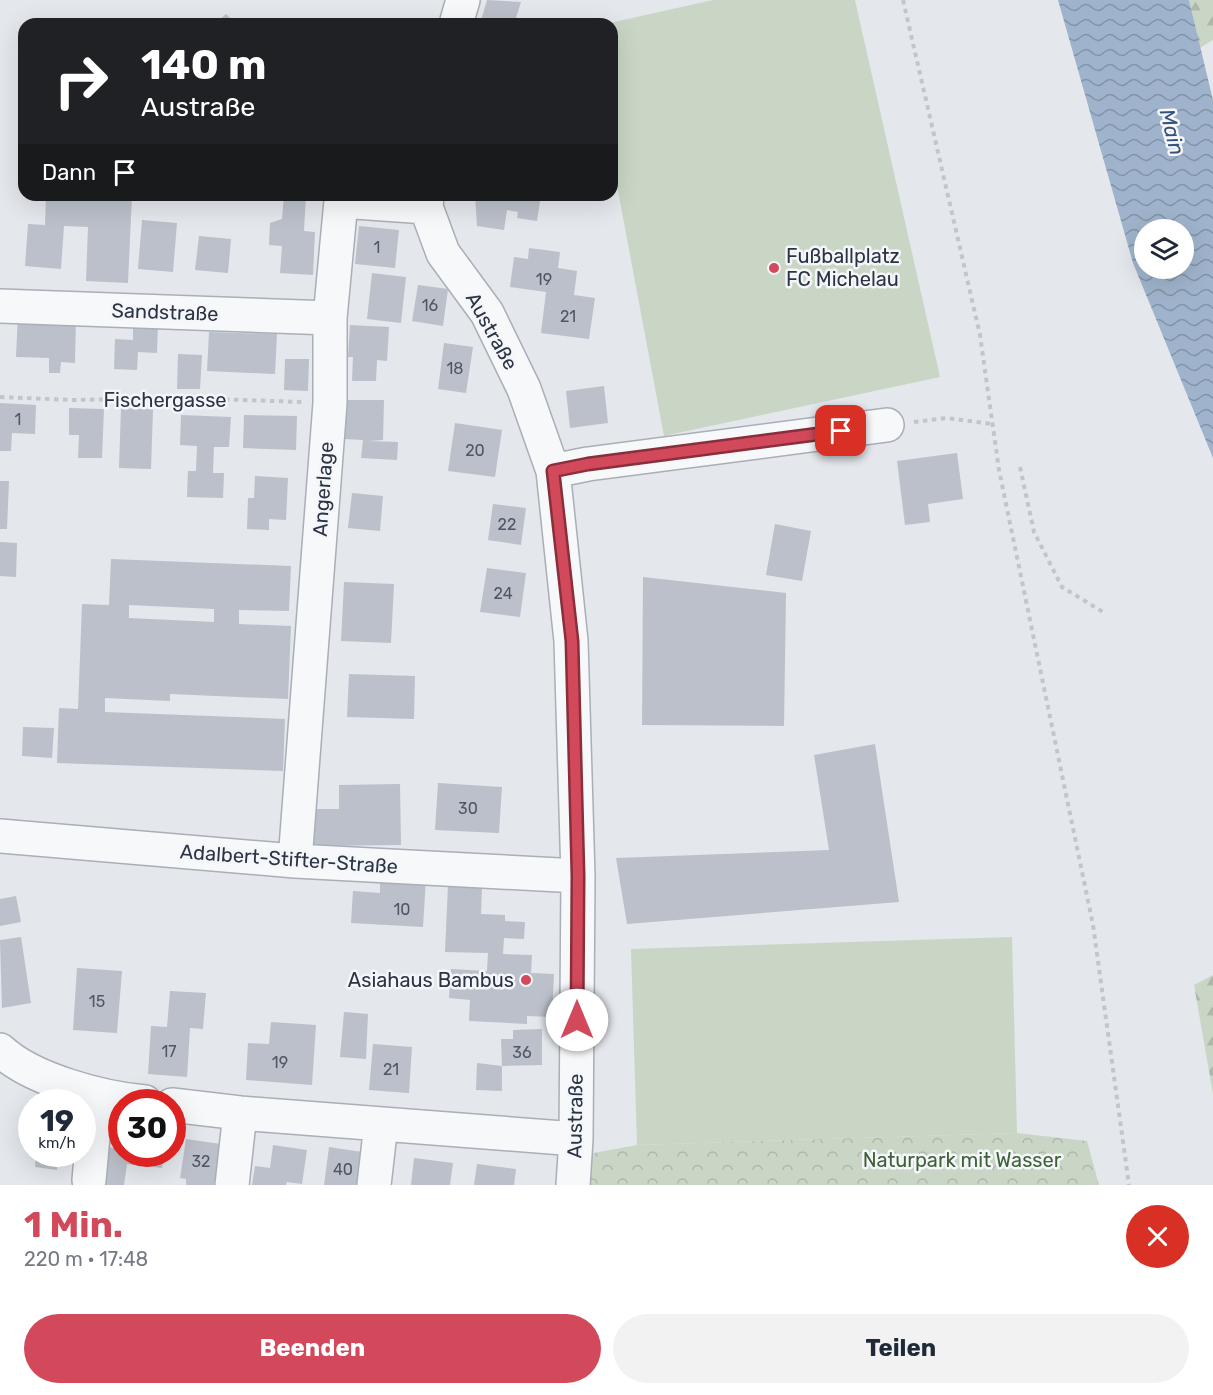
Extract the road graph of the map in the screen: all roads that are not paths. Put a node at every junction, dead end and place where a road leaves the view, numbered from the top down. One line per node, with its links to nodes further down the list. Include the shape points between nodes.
1 (463, 0): 2 (street)
2 (458, 18)
3 (426, 201): 5 (street, Angerlage, via 341,201); 7 (street, Austraße, via 442,252 487,313 524,389)
4 (0, 306): 5 (street, Sandstraße)
5 (330, 318): 9 (street, Angerlage, via 330,403)
6 (886, 425): 7 (street)
7 (553, 471): 10 (street, Austraße, via 572,641)
8 (0, 836): 9 (street, Adalbert-Stifter-Straße)
9 (295, 861): 10 (street, Adalbert-Stifter-Straße)
10 (578, 876): 17 (street, Austraße)
11 (0, 1050): 12 (street, via 61,1084)
12 (97, 1094): 13 (street); 18 (street)
13 (108, 1096)
14 (186, 1107): 15 (street)
15 (240, 1113): 16 (street); 19 (street)
16 (381, 1124): 17 (street); 20 (street)
17 (576, 1139): 21 (street, Austraße)
18 (89, 1180)
19 (232, 1185)
20 (374, 1185)
21 (573, 1185)

